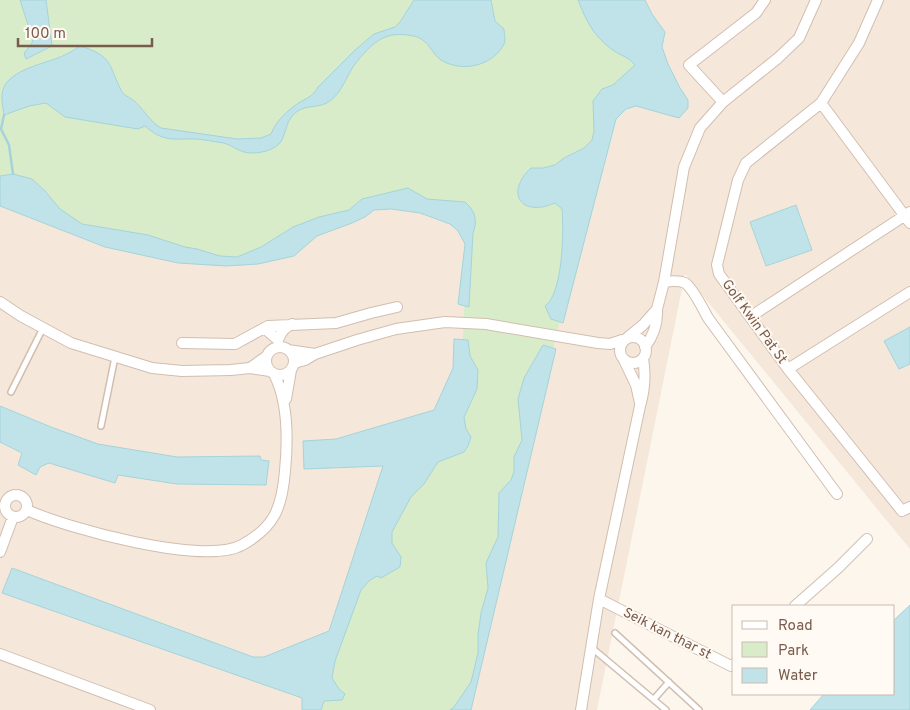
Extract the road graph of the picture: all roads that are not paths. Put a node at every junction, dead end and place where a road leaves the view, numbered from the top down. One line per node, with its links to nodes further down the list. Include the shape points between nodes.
1 (815, 0): 4 (street, via 799,38)
2 (878, 0): 5 (street, Golf Kwin Pat St, via 858,43)
3 (761, 1): 4 (street, via 756,13 689,65)
4 (724, 102): 7 (street, via 700,128 684,167)
5 (821, 103): 6 (street); 12 (street, Golf Kwin Pat St, via 746,163 738,180 717,266 719,274)
6 (908, 217): 12 (street)
7 (664, 282): 11 (street); 35 (street, via 678,281 690,288)
8 (910, 292): 29 (street)
9 (0, 302): 14 (street)
10 (397, 307): 13 (street, via 336,323)
11 (657, 309): 16 (street); 20 (street, via 655,330)
12 (750, 317): 29 (street, Golf Kwin Pat St)
13 (293, 324): 15 (street); 19 (street, via 281,332)
14 (43, 328): 24 (street, via 72,343); 31 (lane)
15 (264, 328): 18 (street, via 235,344); 19 (street)
16 (625, 339): 17 (street, via 610,344); 20 (street, via 638,338); 25 (street, via 620,349)
17 (598, 343): 22 (street, via 486,324 445,322 396,329); 25 (street)
18 (182, 344)
19 (277, 344): 21 (street); 23 (street)
20 (645, 346): 26 (street)
21 (288, 350): 22 (street); 27 (street, via 293,356)
22 (315, 354): 27 (street)
23 (267, 356): 28 (street); 30 (street, via 267,365)
24 (115, 357): 28 (street, via 152,368); 34 (lane)
25 (622, 357): 26 (street, via 630,363); 32 (street, via 636,385)
26 (644, 358): 32 (street, via 646,381)
27 (293, 367): 30 (street, via 286,374); 33 (street)
28 (250, 368): 30 (street)
29 (788, 369): 37 (street, Golf Kwin Pat St)
30 (272, 372): 33 (street, via 284,398)
31 (11, 392)
32 (640, 406): 42 (street)
33 (285, 410): 38 (street, via 287,458 283,496 276,515 261,532 240,546 216,552 181,550 135,542)
34 (101, 426)
35 (837, 494)
36 (3, 502): 38 (street, via 19,495 25,499); 39 (street, via 6,512)
37 (906, 508)
38 (27, 510): 39 (street, via 21,516)
39 (13, 517): 41 (street)
40 (868, 539): 43 (street)
41 (0, 552)
42 (599, 599): 45 (street); 47 (street, Seik kan thar st)
43 (796, 605)
44 (615, 633): 48 (lane)
45 (592, 648): 49 (lane); 51 (street)
46 (0, 654): 50 (street)
47 (732, 665)
48 (669, 682): 49 (lane); 53 (lane)
49 (654, 699): 52 (lane)
50 (150, 710)
51 (581, 710)
52 (666, 710)
53 (699, 710)

